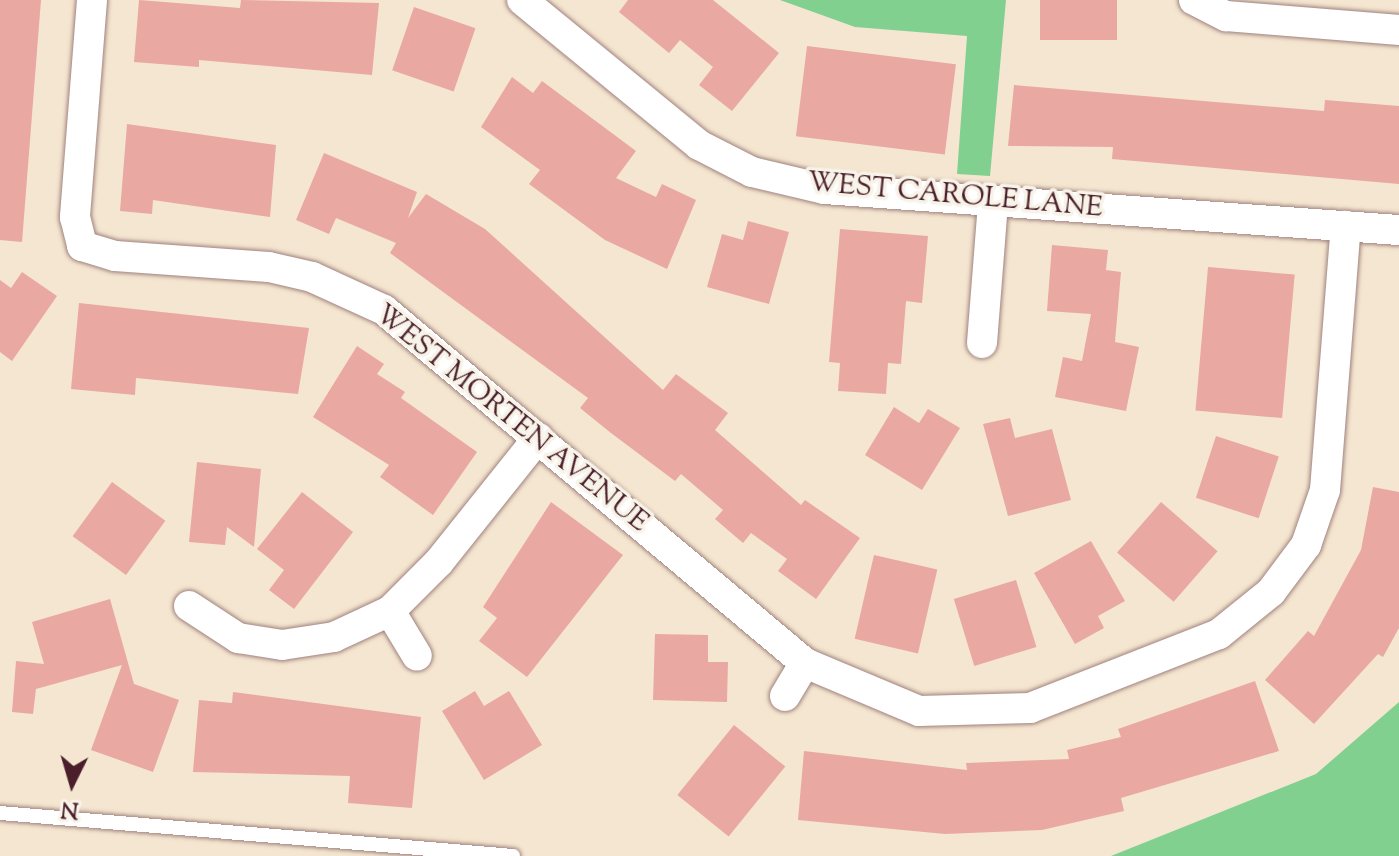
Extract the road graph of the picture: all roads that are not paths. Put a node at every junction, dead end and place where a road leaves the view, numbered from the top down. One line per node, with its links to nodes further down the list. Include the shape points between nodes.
1 (92, 0): 9 (street, WEST MORTEN AVENUE, via 75,217 82,246 115,256 269,267 355,295 384,310)
2 (522, 0): 5 (street, WEST CAROLE LANE, via 699,145 752,172 824,189)
3 (1196, 4): 4 (street, via 1226,16)
4 (1399, 30)
5 (993, 203): 6 (street, WEST CAROLE LANE); 8 (street)
6 (1346, 226): 7 (street, WEST CAROLE LANE); 13 (street, WEST MORTEN AVENUE, via 1319,518 1293,568 1250,613 1190,648 1003,713 919,711)
7 (1399, 230)
8 (982, 343)
9 (538, 438): 11 (street, via 439,562); 13 (street, WEST MORTEN AVENUE)
10 (189, 606): 11 (street, via 238,638 282,645 334,637)
11 (390, 611): 12 (street)
12 (417, 656)
13 (805, 663): 14 (street)
14 (785, 696)
15 (0, 813): 16 (lane)
16 (513, 856)

